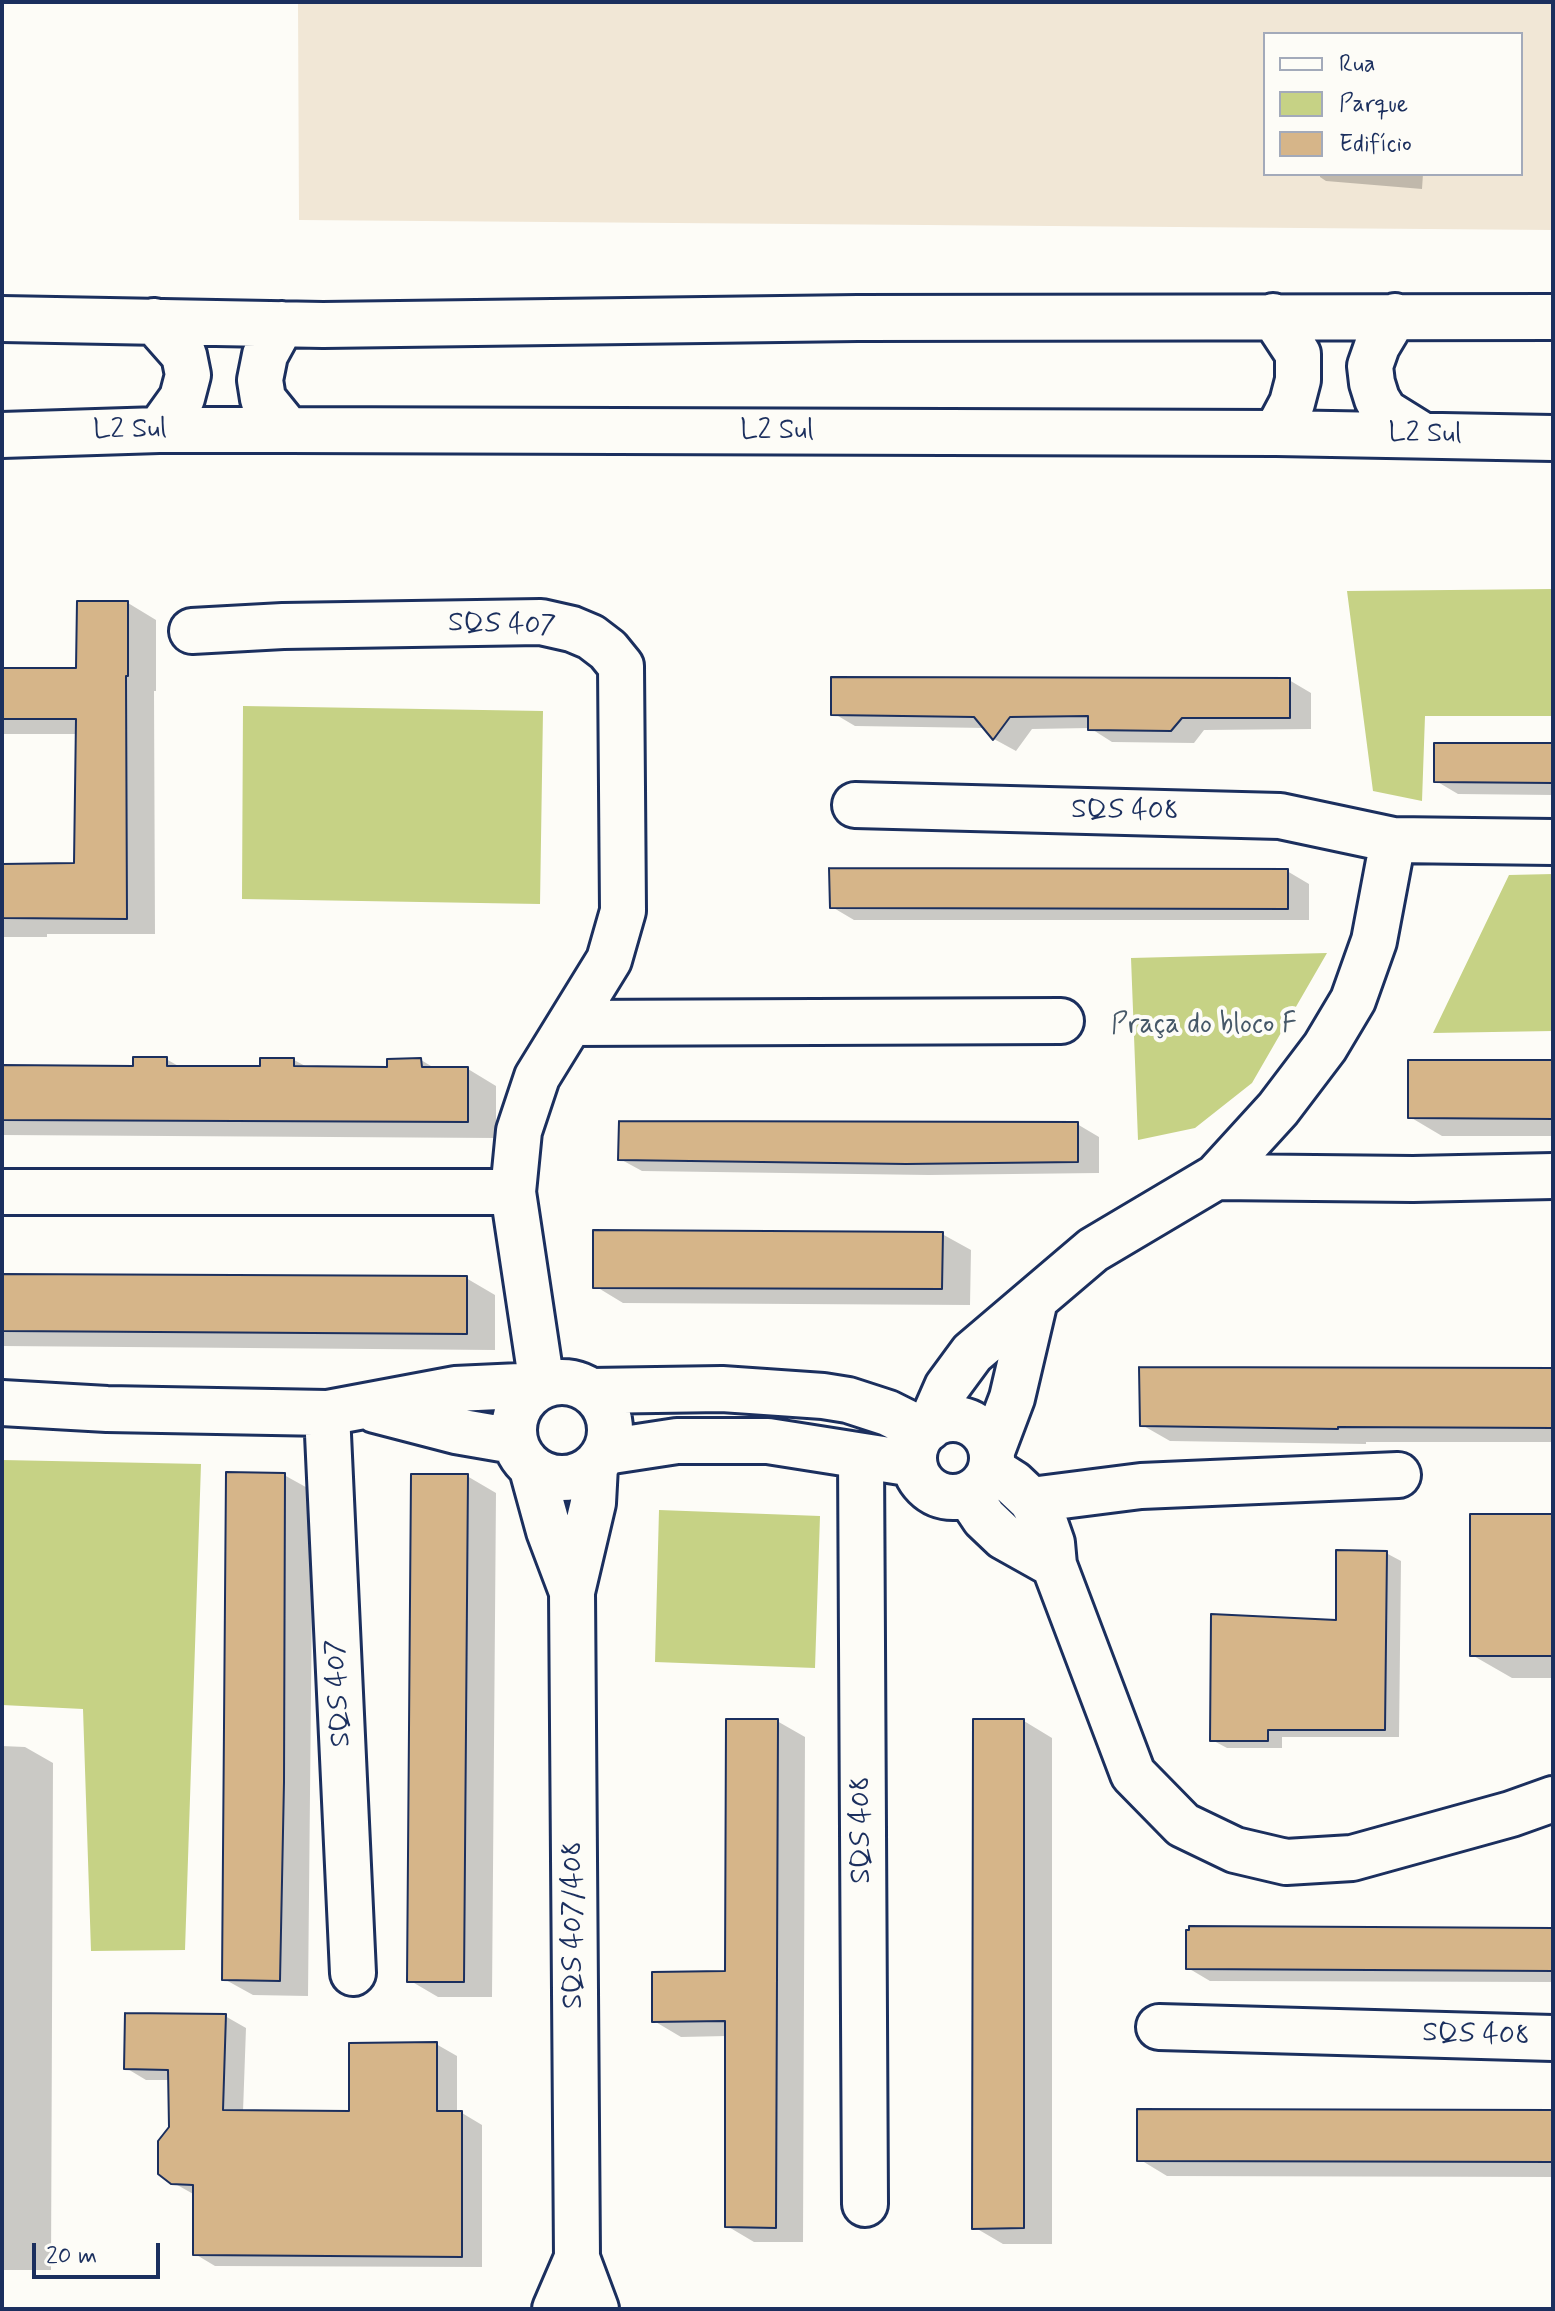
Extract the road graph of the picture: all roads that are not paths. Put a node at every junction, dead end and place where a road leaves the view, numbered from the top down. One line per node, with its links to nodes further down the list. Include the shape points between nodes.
1 (1273, 316): 2 (street); 6 (street); 9 (street, via 1298,354 1292,403)
2 (1395, 316): 3 (street); 11 (street, via 1370,366 1372,383 1385,412)
3 (1553, 317)
4 (2, 319): 5 (street)
5 (154, 321): 6 (street); 7 (street, via 184,355 188,375 182,398)
6 (282, 324): 8 (street, via 265,355 260,380 263,399)
7 (159, 430): 8 (street, L2 Sul); 10 (street, L2 Sul)
8 (288, 430): 9 (street, L2 Sul)
9 (1276, 433): 11 (street, L2 Sul)
10 (2, 435)
11 (1422, 435): 12 (street, L2 Sul)
12 (1553, 438)
13 (192, 631): 18 (street, SQS 407, via 541,622 572,629 608,650 621,666 623,911 609,960)
14 (855, 805): 15 (street, SQS 408, via 1280,816)
15 (1393, 840): 16 (street, SQS 408); 20 (street, via 1374,941 1353,1000 1278,1109)
16 (1553, 842)
17 (1061, 1021): 18 (street)
18 (571, 1023): 22 (street, SQS 407, via 537,1077 523,1117)
19 (1553, 1176): 20 (street)
20 (1216, 1177): 23 (street, via 1093,1250)
21 (2, 1192): 22 (street)
22 (513, 1192): 24 (street, SQS 407)
23 (1035, 1300): 30 (street, via 972,1353 947,1387); 34 (street, via 1012,1398)
24 (542, 1385): 25 (street, via 576,1383); 28 (street, via 455,1389); 31 (street, via 528,1394 513,1425)
25 (591, 1391): 26 (street); 33 (street, via 609,1419 610,1436)
26 (753, 1392): 29 (street); 30 (street, via 848,1400 888,1413)
27 (2, 1403): 28 (street)
28 (346, 1410): 31 (street, via 456,1431); 40 (street, SQS 407)
29 (749, 1441): 32 (street); 33 (street, via 677,1441)
30 (922, 1441): 32 (street); 34 (street, via 937,1421 955,1418 971,1423 985,1435); 34 (street, via 921,1480 934,1492 951,1497)
31 (523, 1455): 33 (street, via 564,1479 581,1475); 38 (street, SQS 407/408)
32 (861, 1456): 43 (street, SQS 408)
33 (600, 1459): 38 (street, SQS 407/408)
34 (984, 1471): 36 (street, via 1013,1483); 37 (street, via 984,1518 1004,1537)
35 (1398, 1475): 36 (street, via 1141,1486)
36 (1031, 1500): 37 (street, via 1045,1523)
37 (1054, 1565): 39 (street, via 1133,1774 1183,1825 1235,1850 1286,1862 1352,1858)
38 (572, 1592): 44 (street, SQS 407/408)
39 (1553, 1799)
40 (353, 1973)
41 (1159, 2027): 42 (street, SQS 408)
42 (1553, 2038)
43 (865, 2204)
44 (577, 2258): 45 (street, SQS 407/408); 46 (street, SQS 407/408)
45 (555, 2309)
46 (596, 2309)

